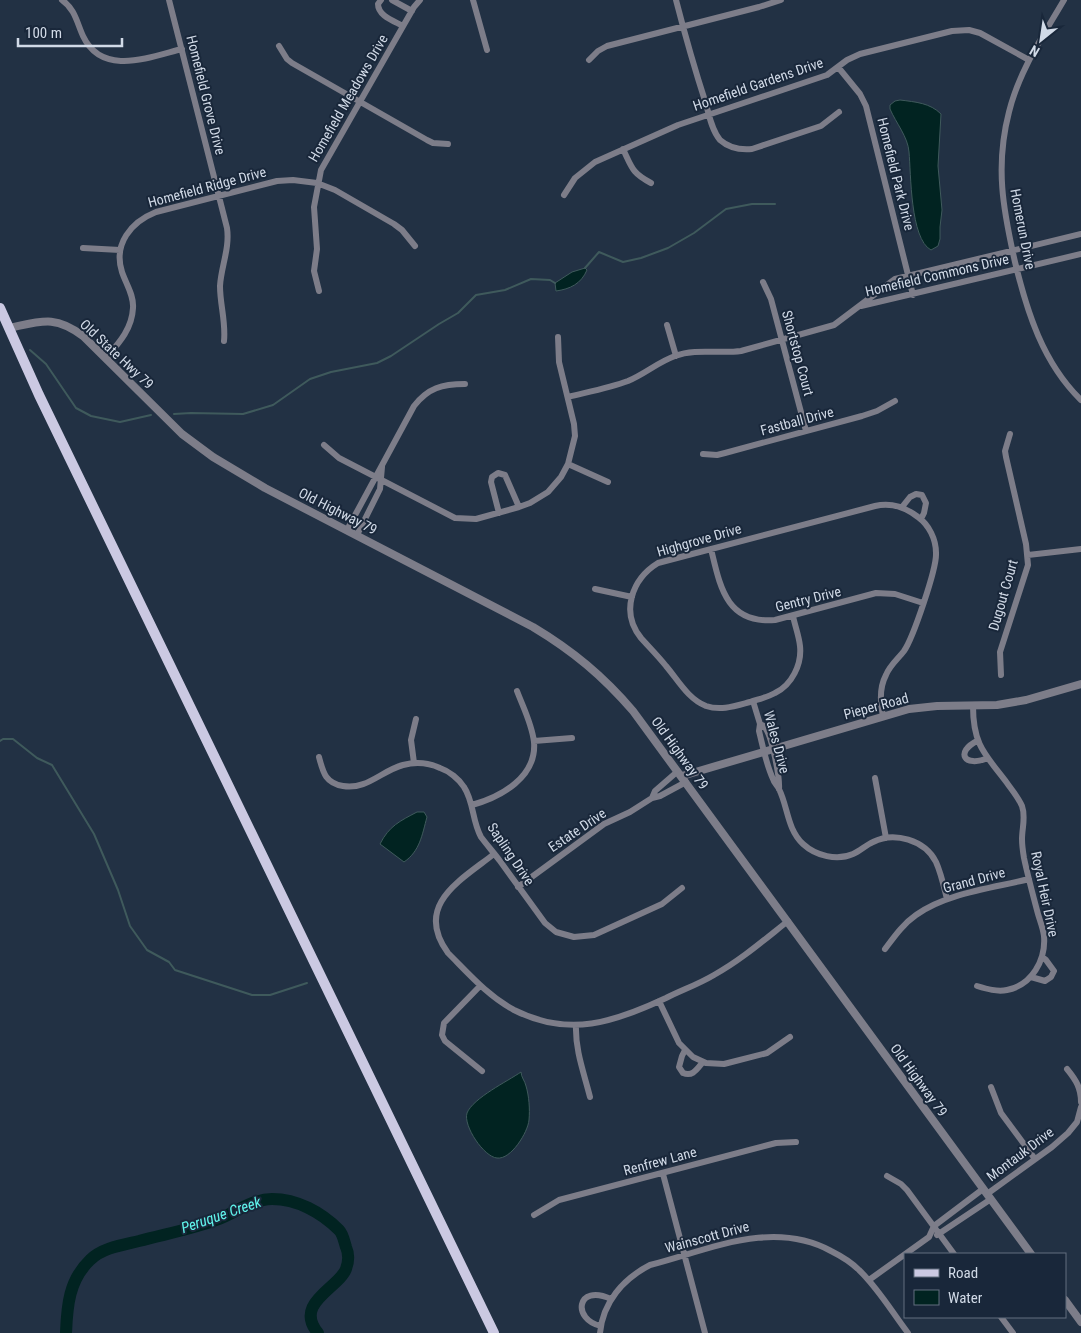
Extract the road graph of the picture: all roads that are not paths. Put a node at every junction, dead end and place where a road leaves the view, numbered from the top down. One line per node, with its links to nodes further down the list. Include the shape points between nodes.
1 (64, 0): 14 (street, via 92,48 116,62)
2 (170, 0): 14 (street, Homefield Grove Drive)
3 (381, 0): 11 (street, Homefield Meadows Drive, via 378,8 382,13)
4 (392, 0): 10 (street)
5 (420, 0): 10 (street, Homefield Meadows Drive)
6 (473, 0): 15 (street)
7 (676, 0): 12 (street)
8 (781, 0): 12 (street)
9 (1064, 0): 17 (street, Homerun Drive)
10 (412, 11): 11 (street, Homefield Meadows Drive)
11 (404, 26): 19 (street, Homefield Meadows Drive)
12 (683, 26): 16 (street, via 606,46); 21 (street)
13 (280, 46): 19 (street, via 292,63)
14 (182, 49): 27 (street, Homefield Grove Drive)
15 (487, 50)
16 (589, 60)
17 (1029, 60): 18 (street, Homefield Gardens Drive, via 969,30 952,31 853,56); 32 (street, Homerun Drive, via 1009,110 1002,152 1001,185)
18 (838, 68): 21 (street, Homefield Gardens Drive, via 818,79); 35 (street, Homefield Park Drive, via 866,106)
19 (359, 103): 22 (street, via 426,140); 25 (street, Homefield Meadows Drive, via 320,170)
20 (839, 112): 21 (street, via 821,126 742,150 720,139)
21 (709, 114): 23 (street, Homefield Gardens Drive)
22 (448, 144)
23 (623, 149): 24 (street, via 634,172); 26 (street, Homefield Gardens Drive, via 584,169)
24 (651, 183)
25 (317, 184): 27 (street, Homefield Ridge Drive, via 277,181); 29 (street, Homefield Ridge Drive, via 335,190 394,224); 37 (street, Homefield Meadows Drive, via 314,271)
26 (564, 194)
27 (219, 196): 31 (street, Homefield Ridge Drive, via 145,216 124,238); 45 (street, Homefield Grove Drive, via 229,240 220,287)
28 (1081, 234): 32 (street, Homefield Commons Drive)
29 (415, 246)
30 (82, 248): 31 (street)
31 (120, 250): 47 (street, via 122,271 133,308 127,332)
32 (1012, 251): 34 (street, Homerun Drive); 35 (street, Homefield Commons Drive)
33 (1081, 254): 34 (street, Homefield Commons Drive)
34 (1017, 270): 38 (street, Homefield Commons Drive); 50 (street, Homerun Drive, via 1038,337 1063,380)
35 (908, 276): 38 (street, Homefield Park Drive); 39 (street, Homefield Commons Drive, via 895,280)
36 (762, 282): 44 (street, Shortstop Court, via 771,299)
37 (319, 291)
38 (913, 295): 39 (street, Homefield Commons Drive)
39 (857, 307): 44 (street, Homefield Commons Drive, via 834,324)
40 (0, 308): 42 (main road)
41 (667, 325): 46 (street)
42 (9, 328): 47 (street, Old State Hwy 79, via 48,321 61,323 84,336); 136 (main road)
43 (558, 337): 49 (street, via 559,362)
44 (782, 340): 46 (street, Homefield Commons Drive, via 727,353 697,352); 53 (street, Shortstop Court)
45 (224, 341)
46 (676, 356): 49 (street, Homefield Commons Drive, via 628,381)
47 (106, 358): 52 (street, Old State Hwy 79)
48 (465, 384): 58 (street, via 442,386 422,396)
49 (568, 397): 57 (street, via 575,436)
50 (1081, 400)
51 (895, 401): 53 (street, Fastball Drive, via 877,411)
52 (170, 422): 66 (street, Old Highway 79, via 213,457)
53 (806, 431): 56 (street, Fastball Drive, via 717,455)
54 (1010, 434): 70 (street, Dugout Court, via 1005,451)
55 (324, 445): 59 (street, via 339,458)
56 (703, 454)
57 (568, 464): 61 (street); 63 (street, via 548,492)
58 (382, 467): 59 (street); 60 (street)
59 (374, 477): 60 (street); 66 (street)
60 (382, 481): 64 (street, via 455,518 476,519); 67 (street)
61 (608, 482)
62 (902, 507): 65 (street, Highgrove Drive); 65 (street, via 910,497 922,495 926,503); 68 (street, Highgrove Drive, via 884,504)
63 (519, 508): 64 (street); 64 (street, via 505,475 498,473 491,482)
64 (498, 513)
65 (921, 518): 73 (street, Highgrove Drive, via 935,542 936,553 934,571)
66 (347, 530): 67 (street, Old Highway 79)
67 (357, 535): 89 (street, Old Highway 79, via 563,645 614,688)
68 (711, 549): 72 (street, Highgrove Drive, via 658,564 644,574); 74 (street, Gentry Drive, via 721,588 735,609 763,621)
69 (1081, 549): 70 (street)
70 (1028, 555): 75 (street, Dugout Court, via 1028,565 1000,652)
71 (595, 589): 72 (street)
72 (632, 596): 78 (street, Highgrove Drive, via 630,614 640,637 694,699 707,706 724,708)
73 (923, 603): 74 (street, Gentry Drive, via 895,594 876,593); 80 (street, Highgrove Drive, via 909,643 886,674 880,694)
74 (793, 616): 78 (street, Highgrove Drive, via 800,645 796,671 776,693)
75 (1001, 675)
76 (1081, 684): 79 (street, Pieper Road, via 1026,700)
77 (517, 691): 83 (street)
78 (753, 701): 85 (street, Wales Drive, via 760,724 758,731)
79 (973, 706): 80 (street, Pieper Road, via 909,709); 84 (street, Royal Heir Drive)
80 (883, 716): 85 (street, Pieper Road)
81 (416, 719): 88 (street, via 412,740)
82 (572, 738): 83 (street)
83 (534, 741): 92 (street, via 532,760 521,778 496,797)
84 (977, 741): 87 (street, Royal Heir Drive); 87 (street, via 966,751 966,759 977,762)
85 (769, 751): 89 (street, Pieper Road); 93 (street, Wales Drive, via 773,780 779,788 792,829 804,846 831,858 846,857 873,841)
86 (319, 757): 88 (street, Sapling Drive, via 325,777 336,785 347,787 364,785)
87 (988, 758): 95 (street, Royal Heir Drive, via 1022,806 1022,847)
88 (414, 763): 92 (street, Sapling Drive, via 449,772 463,786)
89 (682, 776): 91 (street, Estate Drive, via 660,796); 91 (street, Estate Drive, via 655,791); 99 (street, Old Highway 79)
90 (875, 778): 93 (street)
91 (652, 798): 96 (street, Estate Drive, via 595,830)
92 (472, 805): 94 (street, Sapling Drive, via 478,830)
93 (886, 838): 98 (street, Wales Drive, via 909,839 923,847 935,861)
94 (494, 854): 96 (street, Sapling Drive); 103 (street, via 446,893 437,914 437,932 443,946)
95 (1029, 879): 98 (street, Grand Drive); 101 (street, Royal Heir Drive, via 1044,935)
96 (518, 887): 97 (street, Sapling Drive, via 551,928 565,935 581,937 602,932 656,906)
97 (682, 888)
98 (947, 899): 100 (street, Grand Drive, via 916,915 896,933)
99 (788, 921): 105 (street, via 724,970); 120 (street, Old Highway 79)
100 (885, 949)
101 (1042, 958): 102 (street, Royal Heir Drive); 102 (street, Royal Heir Drive, via 1051,966 1053,974 1045,980)
102 (1031, 977): 104 (street, Royal Heir Drive, via 1008,990)
103 (480, 986): 106 (street, via 500,1002 524,1014); 111 (street, via 444,1023 442,1035 445,1041)
104 (977, 986)
105 (660, 1001): 106 (street, via 619,1018); 108 (street)
106 (576, 1025): 113 (street, via 578,1053)
107 (790, 1037): 109 (street, via 767,1053 724,1064)
108 (685, 1050): 109 (street); 109 (street, via 679,1067 683,1073 696,1072)
109 (703, 1062)
110 (1067, 1069): 114 (street, via 1081,1090)
111 (482, 1070)
112 (991, 1088): 117 (street, via 1001,1113)
113 (590, 1097)
114 (1081, 1102)
115 (1081, 1107): 117 (street, Montauk Drive, via 1068,1133)
116 (796, 1142): 118 (street, Renfrew Lane, via 776,1143)
117 (1035, 1158): 120 (street, Montauk Drive)
118 (663, 1174): 121 (street, Renfrew Lane, via 559,1200); 129 (street)
119 (887, 1176): 122 (street, via 907,1190)
120 (987, 1194): 122 (street); 123 (street); 127 (street, Old Highway 79)
121 (534, 1215)
122 (934, 1226): 123 (street); 124 (street)
123 (940, 1235): 124 (street); 126 (street)
124 (928, 1236): 125 (street)
125 (905, 1253)
126 (953, 1253)
127 (1030, 1253)
128 (904, 1254): 130 (street)
129 (684, 1256): 130 (street, Wainscott Drive, via 745,1239 794,1238 816,1244 842,1257); 131 (street, Wainscott Drive, via 638,1271); 137 (street)
130 (869, 1280): 138 (street, Wainscott Drive)
131 (611, 1299): 135 (street, Wainscott Drive); 135 (street, Wainscott Drive, via 592,1294 582,1302 584,1315)
132 (1066, 1301): 134 (street)
133 (1002, 1318): 139 (street)
134 (1081, 1322)
135 (600, 1329)
136 (494, 1333)
137 (705, 1333)
138 (907, 1333)
139 (1013, 1333)

